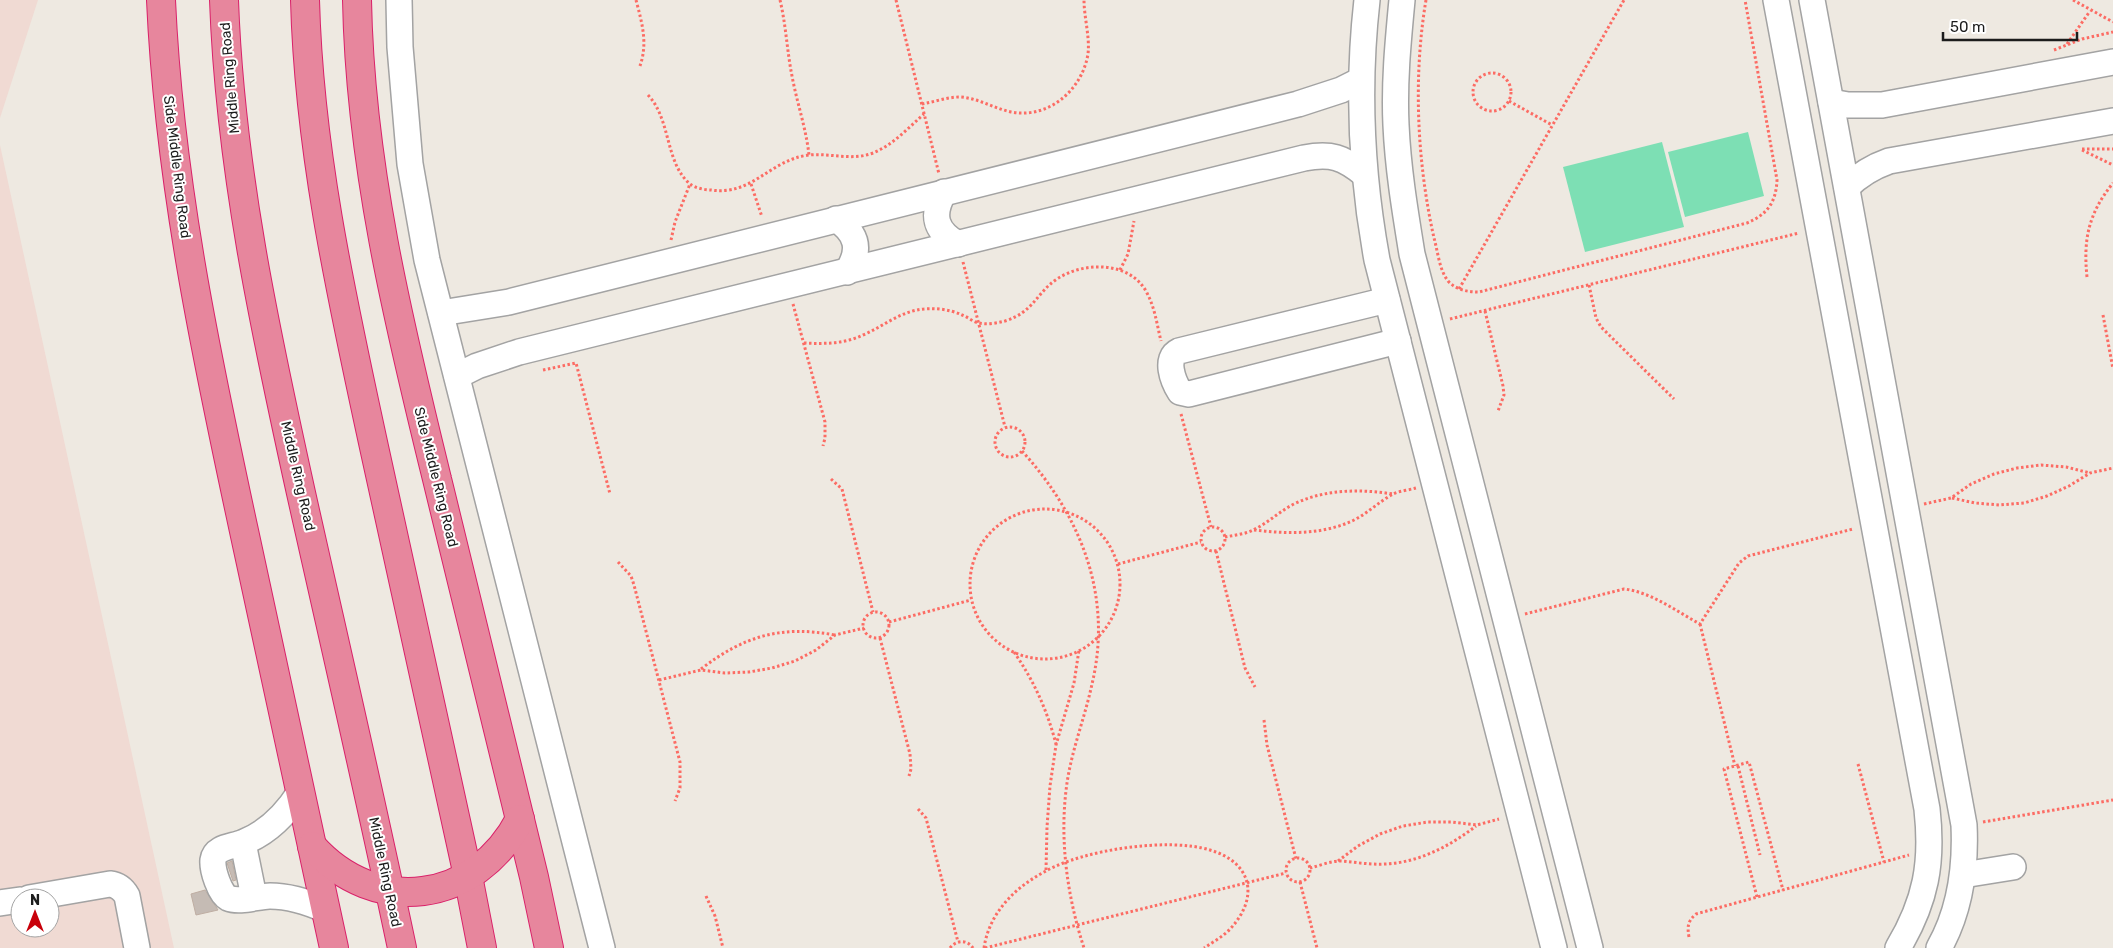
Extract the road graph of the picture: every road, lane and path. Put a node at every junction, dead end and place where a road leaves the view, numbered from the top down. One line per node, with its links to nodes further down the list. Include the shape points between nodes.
1 (161, 0): 104 (highway, Side Middle Ring Road, via 175,167 196,303)
2 (224, 0): 128 (highway, Middle Ring Road, via 237,160 258,292)
3 (305, 0): 124 (highway, via 317,152 337,277)
4 (356, 0): 110 (highway, Side Middle Ring Road, via 368,146 389,278)
5 (400, 0): 54 (street, via 400,47 410,164)
6 (636, 0): 22 (path, via 645,35)
7 (780, 0): 32 (path, via 792,80 806,130)
8 (896, 0): 27 (path)
9 (1084, 0): 27 (path, via 1088,51 1085,69 1064,98 1048,108 1031,112 1012,112 959,97)
10 (1367, 0): 23 (street)
11 (1402, 0): 57 (street, via 1396,80 1399,171 1412,254)
12 (1426, 0): 51 (path, via 1420,57 1423,165 1430,218 1443,274)
13 (1624, 0): 30 (path)
14 (1746, 0): 51 (path, via 1778,180 1770,207 1748,223 1479,292)
15 (1776, 0): 42 (street)
16 (1812, 0): 26 (street)
17 (2073, 0): 18 (path)
18 (2090, 11): 19 (path); 20 (path)
19 (2113, 22)
20 (2066, 44)
21 (2113, 62): 26 (street, via 1882,105)
22 (640, 66)
23 (1360, 80): 34 (street); 39 (street, via 1298,104)
24 (648, 95): 36 (path, via 658,108 677,164)
25 (1508, 101): 25 (path, via 1510,86 1499,75 1484,75 1474,87 1473,95 1481,108 1496,110); 30 (path)
26 (1831, 102): 38 (street)
27 (922, 104): 28 (path)
28 (924, 114): 32 (path, via 885,147 870,154 855,157); 39 (path)
29 (2113, 121): 38 (street, via 1889,161 1873,166)
30 (1552, 125): 51 (path)
31 (2081, 150): 33 (path)
32 (809, 155): 37 (path, via 778,165)
33 (2113, 165)
34 (1364, 174): 40 (street, via 1352,163 1320,155); 52 (street, via 1369,218)
35 (2113, 183): 48 (path, via 2096,207 2087,229 2084,253)
36 (690, 184): 37 (path, via 721,192); 45 (path, via 675,222)
37 (751, 184): 43 (path, via 762,219)
38 (1847, 187): 75 (street)
39 (944, 192): 41 (street); 44 (street, via 936,216 939,228)
40 (1134, 200): 44 (street); 46 (path, via 1133,236)
41 (836, 219): 43 (street); 47 (street, via 854,237 854,261)
42 (1819, 228): 49 (path); 77 (street)
43 (763, 238): 45 (street)
44 (958, 244): 47 (street); 56 (path)
45 (668, 262): 54 (street, via 510,302)
46 (1120, 270): 56 (path, via 1098,266 1076,269 1056,280 1029,309 1014,318 997,323); 60 (path, via 1147,292 1163,348)
47 (847, 272): 50 (street)
48 (2087, 277)
49 (1589, 285): 53 (path); 65 (path, via 1598,323)
50 (789, 286): 59 (path); 63 (street, via 519,352)
51 (1459, 289)
52 (1387, 300): 58 (street); 60 (street, via 1179,351)
53 (1485, 311): 57 (path); 66 (path, via 1503,386 1504,395)
54 (441, 314): 63 (street)
55 (2103, 315): 61 (path)
56 (979, 323): 59 (path, via 939,309 918,310 898,315 862,336 843,342); 67 (path)
57 (1430, 324): 87 (street)
58 (1398, 342): 64 (street, via 1189,394); 150 (street)
59 (804, 343): 68 (path, via 825,422)
60 (1171, 358): 64 (street, via 1170,364)
61 (2113, 369)
62 (543, 370): 73 (path, via 576,363)
63 (457, 376): 142 (street)
64 (1180, 392): 78 (path, via 1182,416)
65 (1674, 399)
66 (1498, 411)
67 (1005, 427): 69 (path, via 1020,430 1025,444); 69 (path, via 998,431 995,447 1008,457)
68 (823, 446)
69 (1022, 451): 76 (path, via 1044,476)
70 (2113, 468): 71 (path)
71 (2090, 473): 74 (path, via 2047,496 2024,502 1999,505); 74 (path, via 2066,467 2017,468 1986,477)
72 (832, 479): 86 (path, via 842,488)
73 (610, 494)
74 (1951, 498): 75 (path)
75 (1906, 508): 109 (street)
76 (1068, 512): 84 (path, via 1100,532); 85 (path, via 1046,508 1024,512 1003,521 986,536 975,556 970,578); 92 (path, via 1091,572)
77 (1874, 524): 89 (path, via 1748,556 1739,563); 108 (street)
78 (1211, 527): 80 (path, via 1220,529); 81 (path, via 1202,535)
79 (1254, 530): 79 (path, via 1296,503 1320,495 1361,490 1393,494 1352,521 1328,529 1304,533); 80 (path)
80 (1225, 537): 82 (path, via 1224,546)
81 (1201, 542): 82 (path, via 1207,550); 84 (path)
82 (1216, 551): 98 (path, via 1245,668)
83 (618, 562): 97 (path, via 631,576)
84 (1118, 564): 92 (path, via 1118,603)
85 (971, 600): 88 (path); 95 (path, via 980,621 994,639)
86 (873, 612): 88 (path, via 880,612); 90 (path, via 865,619)
87 (1506, 619): 89 (path, via 1624,590 1648,595); 151 (street)
88 (890, 622): 93 (path, via 890,628)
89 (1700, 624): 102 (path)
90 (864, 628): 91 (path); 93 (path, via 873,638)
91 (835, 635): 96 (path, via 802,657 772,668 725,673); 96 (path, via 787,631 763,635 740,643)
92 (1099, 636): 94 (path); 118 (path, via 1092,684 1074,746 1067,785)
93 (880, 638): 103 (path, via 911,761)
94 (1079, 650): 95 (path, via 1046,658); 100 (path, via 1074,683)
95 (1014, 652): 100 (path, via 1041,696)
96 (701, 670): 97 (path)
97 (659, 680): 105 (path, via 680,762 680,782)
98 (1255, 687)
99 (1264, 720): 115 (path, via 1266,746)
100 (1056, 745): 121 (path, via 1046,827)
101 (1858, 764): 117 (path)
102 (1736, 766): 114 (path); 127 (path, via 1749,762); 132 (path, via 1724,769)
103 (909, 776)
104 (300, 792): 111 (street, via 276,822); 112 (highway, Side Middle Ring Road)
105 (675, 800)
106 (2113, 800): 109 (path)
107 (918, 809): 136 (path, via 926,818)
108 (1926, 809): 109 (street); 113 (street)
109 (1963, 815): 123 (street)
110 (520, 819): 124 (highway, via 498,852); 141 (highway, Side Middle Ring Road)
111 (243, 843): 131 (street); 131 (street, via 220,850 214,856 213,864 224,895 236,899)
112 (312, 846): 128 (highway, via 347,876); 133 (highway, Side Middle Ring Road)
113 (1929, 849): 117 (path); 152 (street, via 1922,898)
114 (1760, 855)
115 (1296, 859): 120 (path, via 1305,860); 122 (path, via 1290,861)
116 (1338, 861): 116 (path, via 1380,834 1403,826 1428,822 1477,825 1435,852 1412,860 1387,864); 120 (path)
117 (1884, 862): 127 (path)
118 (1066, 863): 121 (path); 126 (path, via 1129,847 1194,846 1227,857 1240,868); 134 (path)
119 (2013, 867): 123 (street)
120 (1310, 868): 125 (path, via 1308,877)
121 (1046, 870): 146 (path, via 1006,902 990,924)
122 (1286, 874): 125 (path, via 1292,881); 126 (path)
123 (1963, 875): 153 (street, via 1956,907)
124 (468, 876): 128 (highway, via 438,888); 140 (highway)
125 (1300, 882): 149 (path)
126 (1249, 883): 134 (path); 148 (path, via 1248,899 1241,915 1231,929)
127 (1783, 890): 132 (path)
128 (390, 891): 139 (highway, Middle Ring Road)
129 (60, 893): 137 (street, via 110,884 124,891)
130 (706, 896): 143 (path)
131 (254, 897): 133 (street, via 291,898)
132 (1757, 897): 135 (path, via 1696,914 1687,928)
133 (326, 910): 138 (highway, Side Middle Ring Road)
134 (1077, 926): 146 (path); 147 (path)
135 (1689, 937)
136 (958, 942): 144 (path); 145 (path, via 965,942)
137 (138, 948)
138 (334, 948)
139 (402, 948)
140 (482, 948)
141 (549, 948)
142 (602, 948)
143 (723, 948)
144 (950, 948)
145 (973, 948)
146 (985, 948)
147 (1084, 948)
148 (1204, 948)
149 (1317, 948)
150 (1554, 948)
151 (1590, 948)
152 (1898, 948)
153 (1939, 948)

